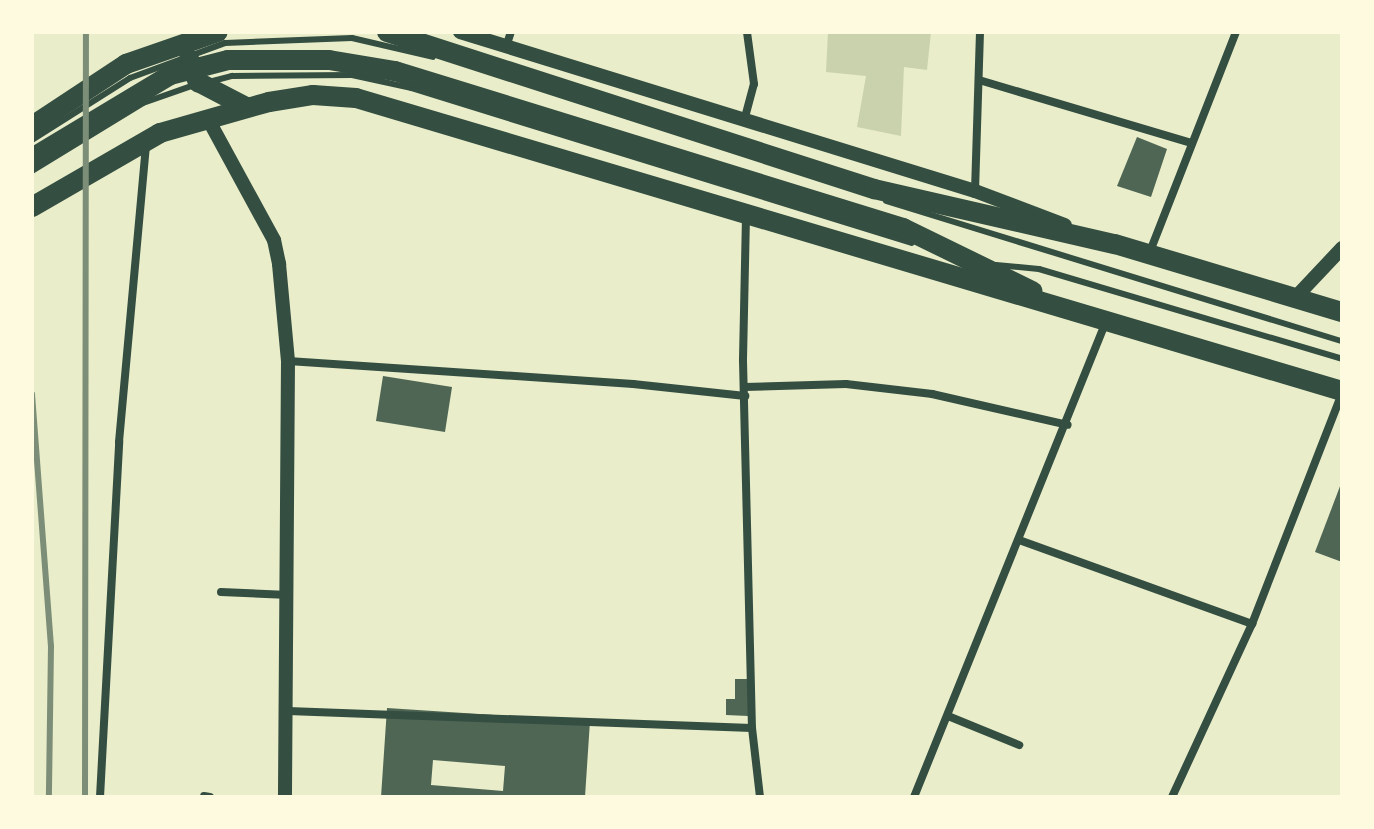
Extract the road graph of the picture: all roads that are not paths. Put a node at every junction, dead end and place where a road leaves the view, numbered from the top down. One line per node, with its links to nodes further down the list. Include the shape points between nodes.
1 (191, 32): 11 (main road, via 188,57 198,82)
2 (218, 32): 14 (main road, via 126,64)
3 (387, 32): 23 (main road, via 874,189)
4 (460, 32): 9 (street)
5 (511, 32): 9 (street)
6 (747, 32): 13 (street, via 754,84)
7 (980, 32): 10 (street)
8 (1236, 32): 17 (street)
9 (506, 47): 13 (street)
10 (979, 80): 17 (street); 20 (street)
11 (246, 107): 12 (main road); 22 (main road, via 313,95 356,98)
12 (208, 119): 16 (main road); 33 (street, via 274,240)
13 (744, 123): 20 (street)
14 (32, 126)
15 (32, 140): 31 (lane, via 130,78 187,55 251,39 352,38 442,59)
16 (146, 140): 21 (main road); 46 (street, via 119,442)
17 (1192, 143): 25 (street)
18 (32, 158): 26 (main road, via 170,75 228,60 329,60 395,71 903,228)
19 (32, 171): 26 (lane, via 170,91 232,76 352,75 411,88)
20 (975, 191): 23 (street)
21 (32, 207)
22 (746, 216): 28 (main road); 34 (street)
23 (1115, 244): 25 (main road)
24 (1342, 248): 27 (street)
25 (1149, 255): 27 (main road)
26 (984, 264): 28 (main road); 32 (lane, via 1039,269)
27 (1294, 299): 29 (main road)
28 (1060, 307): 30 (main road)
29 (1342, 312)
30 (1105, 324): 35 (main road); 36 (street)
31 (1342, 341)
32 (1342, 359)
33 (288, 361): 34 (street); 39 (street)
34 (744, 392): 36 (street, via 846,384 917,392); 43 (street)
35 (1342, 392): 40 (street)
36 (1068, 425): 37 (street)
37 (1019, 540): 40 (street); 42 (street)
38 (221, 592): 39 (street)
39 (289, 595): 41 (street)
40 (1252, 624): 51 (street)
41 (288, 711): 43 (street); 48 (street)
42 (948, 716): 44 (street); 50 (street)
43 (752, 728): 49 (street)
44 (1019, 745)
45 (204, 796): 47 (street)
46 (100, 797)
47 (210, 797)
48 (285, 797)
49 (760, 797)
50 (914, 797)
51 (1172, 797)

